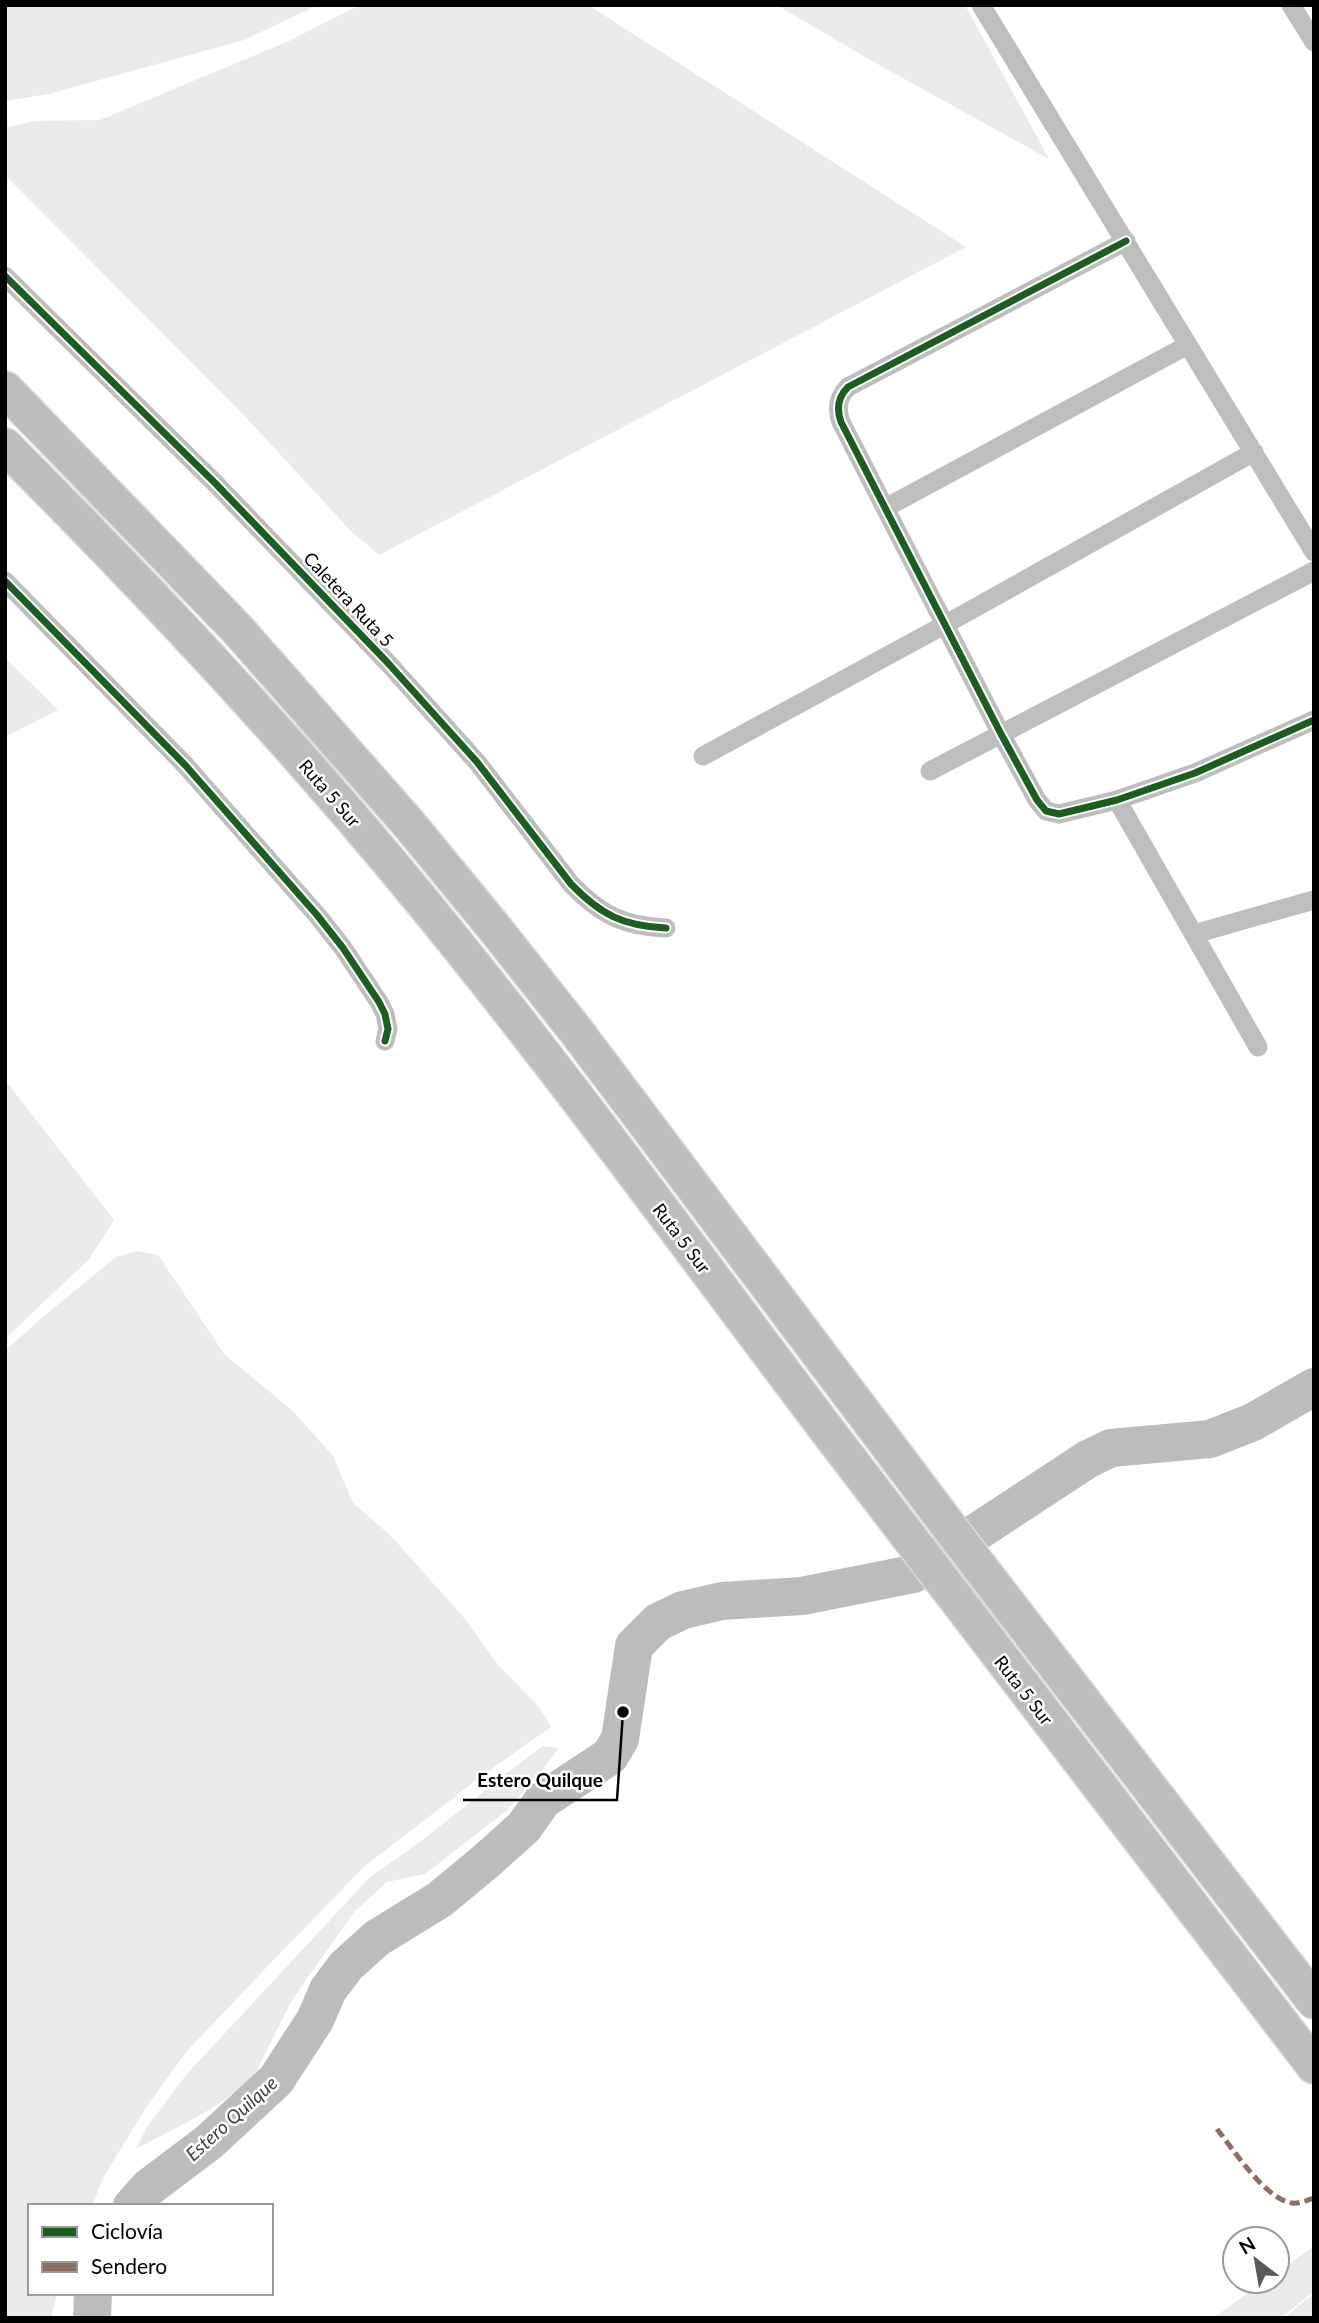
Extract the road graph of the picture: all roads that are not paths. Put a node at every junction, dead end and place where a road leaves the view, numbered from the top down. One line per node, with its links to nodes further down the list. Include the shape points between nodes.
1 (981, 5): 4 (street)
2 (1292, 5): 3 (street)
3 (1314, 42)
4 (1126, 241): 6 (street); 10 (street, via 842,392 838,414)
5 (5, 276): 21 (street, Caletera Ruta 5, via 378,652 477,762 579,892 603,914 636,925)
6 (1188, 345): 9 (street); 10 (street)
7 (5, 389): 25 (highway, via 238,630 426,844 576,1031)
8 (5, 446): 26 (highway, Ruta 5 Sur, via 218,669 411,888)
9 (1254, 452): 11 (street); 14 (street)
10 (886, 508): 14 (street)
11 (1314, 552)
12 (1314, 571): 16 (street)
13 (5, 581): 23 (street, via 186,766 317,915 379,1002 387,1021)
14 (946, 624): 16 (street); 17 (street)
15 (1314, 720): 19 (street, via 1195,773)
16 (1001, 734): 18 (street); 19 (street, via 1046,811 1059,814)
17 (704, 756)
18 (930, 771)
19 (1117, 800): 22 (street)
20 (1314, 900): 22 (street)
21 (666, 928)
22 (1194, 934): 24 (street)
23 (385, 1041)
24 (1258, 1047)
25 (1314, 2001)
26 (1314, 2066)

